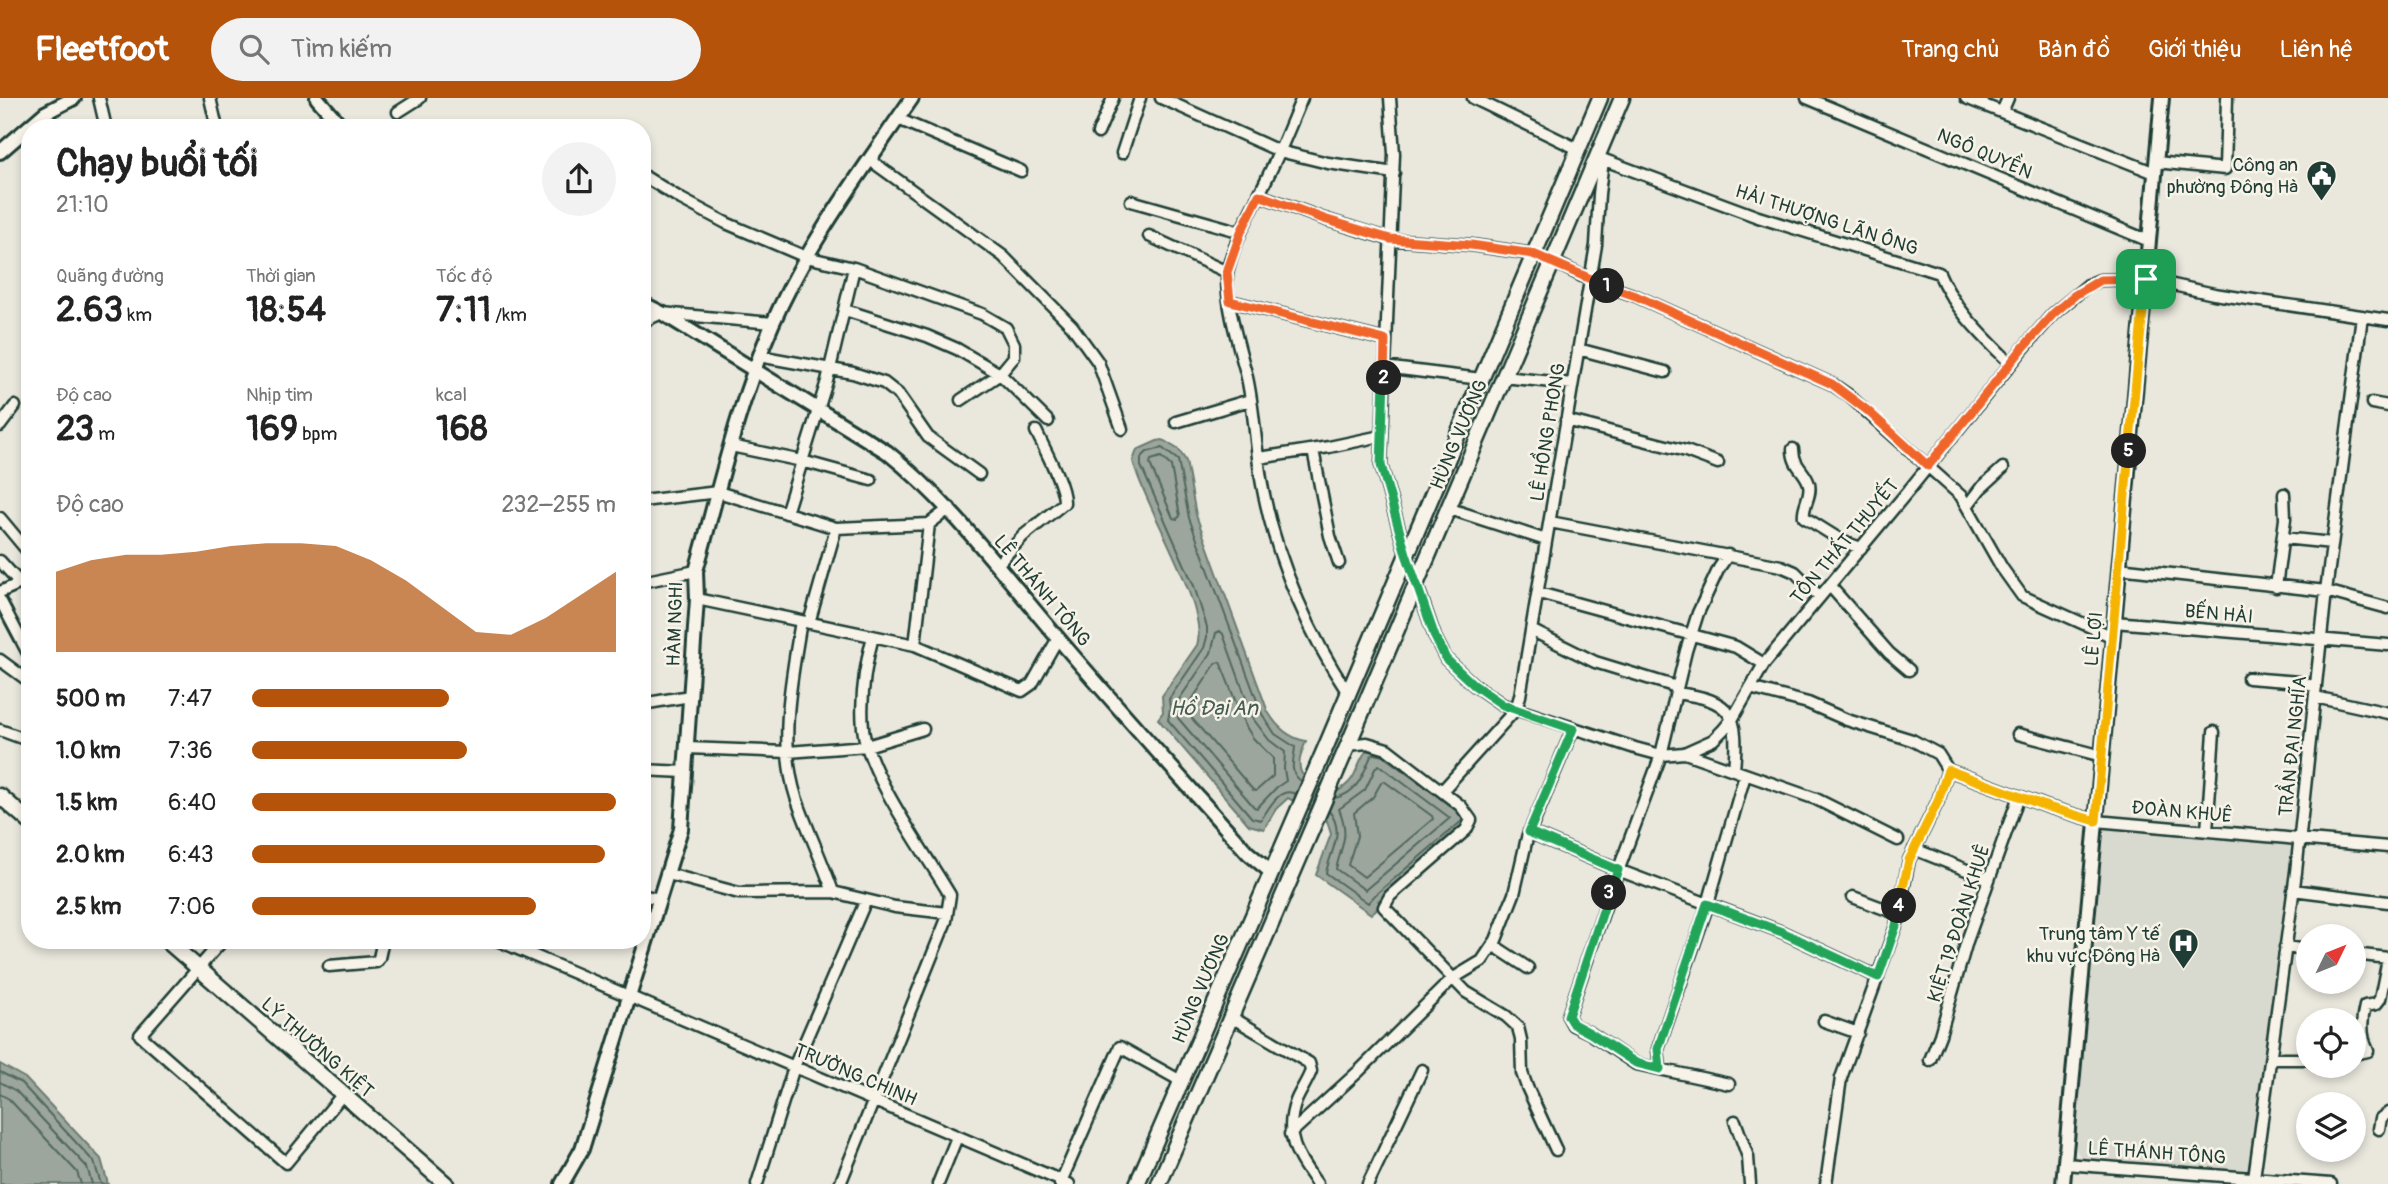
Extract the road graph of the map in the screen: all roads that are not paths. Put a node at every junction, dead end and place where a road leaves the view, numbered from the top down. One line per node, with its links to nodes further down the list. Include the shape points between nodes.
1 (74, 98): 22 (street)
2 (99, 98): 23 (street)
3 (210, 98): 24 (street)
4 (317, 98): 25 (street)
5 (420, 98): 20 (street)
6 (912, 98): 26 (street, HÀM NGHI)
7 (1113, 98): 28 (street)
8 (1140, 98): 32 (street)
9 (1161, 98): 30 (street)
10 (1302, 98): 30 (street)
11 (1390, 98): 37 (street)
12 (1473, 98): 29 (street)
13 (1600, 98): 29 (main road, HÙNG VƯƠNG)
14 (1622, 98): 33 (main road, HÙNG VƯƠNG)
15 (1807, 98): 44 (street, NGÔ QUYỀN)
16 (1966, 98): 21 (street)
17 (2008, 98): 21 (street)
18 (2162, 98): 35 (street, LÊ LỢI)
19 (2227, 98): 35 (street, via 2225,169)
20 (398, 112)
21 (2002, 112): 35 (street)
22 (37, 119)
23 (104, 119)
24 (216, 119)
25 (335, 119)
26 (898, 119): 34 (street, HÀM NGHI); 36 (street)
27 (21, 133): 31 (street)
28 (1098, 134)
29 (1578, 149): 33 (main road); 45 (main road, HÙNG VƯƠNG)
30 (1279, 151): 37 (street); 39 (street)
31 (0, 152)
32 (1122, 153)
33 (1600, 158): 47 (main road, HÙNG VƯƠNG); 51 (street, LÊ HỒNG PHONG, via 1597,245); 63 (street, HẢI THƯỢNG LÃN ÔNG, via 1758,217 1939,273 1964,314)
34 (870, 160): 46 (street, HÀM NGHI); 82 (street, via 1003,256 1072,326 1098,362)
35 (2156, 168): 44 (street, LÊ LỢI)
36 (1021, 171)
37 (1394, 173): 43 (street)
38 (651, 180): 46 (street, via 726,223)
39 (1259, 195): 41 (street); 43 (street)
40 (1131, 201): 41 (street)
41 (1241, 232): 49 (street)
42 (1149, 236): 49 (street)
43 (1390, 239): 45 (street); 60 (street)
44 (2149, 241): 50 (street, LÊ LỢI)
45 (1533, 254): 47 (main road); 69 (main road, HÙNG VƯƠNG)
46 (806, 257): 48 (street); 59 (street, HÀM NGHI)
47 (1552, 261): 51 (street); 70 (main road, HÙNG VƯƠNG)
48 (854, 268): 54 (street); 68 (street, via 962,305 1006,328 1015,352)
49 (1227, 272): 52 (street)
50 (2146, 279): 56 (street, TÔN THẤT THUYẾT); 63 (street, TÔN THẤT THUYẾT, via 2100,280 2088,285 2053,314); 116 (street, LÊ LỢI)
51 (1590, 280): 61 (street, LÊ HỒNG PHONG); 91 (street, via 1832,384)
52 (1230, 301): 60 (street); 73 (street)
53 (651, 308): 55 (street, LÊ THÁNH TÔNG)
54 (845, 310): 65 (street); 68 (street, via 927,336)
55 (662, 313): 57 (street); 59 (street); 66 (street, LÊ THÁNH TÔNG)
56 (2362, 316): 58 (street, TÔN THẤT THUYẾT); 109 (street, TRẦN ĐẠI NGHĨA)
57 (651, 317)
58 (2388, 320)
59 (773, 323): 62 (street, HÀM NGHI)
60 (1385, 340): 64 (street)
61 (1578, 349): 67 (street); 71 (street, LÊ HỒNG PHONG)
62 (759, 356): 65 (street); 66 (street, HÀM NGHI)
63 (2011, 363): 91 (street, TÔN THẤT THUYẾT)
64 (1384, 367): 69 (street); 84 (street)
65 (830, 368): 77 (street); 93 (street, via 870,377 892,388 928,437)
66 (753, 370): 77 (street, LÊ THÁNH TÔNG); 85 (street, HÀM NGHI)
67 (1665, 372)
68 (1000, 374): 72 (street); 79 (street)
69 (1481, 378): 70 (main road); 111 (main road, HÙNG VƯƠNG)
70 (1502, 381): 71 (street); 100 (main road, HÙNG VƯƠNG)
71 (1572, 384): 78 (street, LÊ HỒNG PHONG)
72 (961, 400)
73 (1250, 400): 80 (street); 88 (street)
74 (2372, 403): 76 (street)
75 (15, 405): 81 (street)
76 (2388, 406)
77 (818, 409): 89 (street); 99 (street, LÊ THÁNH TÔNG, via 887,452)
78 (1566, 420): 90 (street); 103 (street, LÊ HỒNG PHONG)
79 (1048, 421)
80 (1176, 422)
81 (0, 426)
82 (1122, 429)
83 (1036, 431): 115 (street, via 1065,500)
84 (1381, 436): 87 (street); 111 (street, via 1381,465)
85 (731, 446): 89 (street); 95 (street, HÀM NGHI)
86 (1793, 449): 110 (street, via 1794,460 1810,485 1804,517)
87 (1313, 450): 88 (street); 114 (street)
88 (1259, 458): 150 (street, via 1274,537 1324,654)
89 (802, 461): 94 (street); 101 (street)
90 (1718, 463)
91 (1928, 466): 98 (street); 110 (street, TÔN THẤT THUYẾT)
92 (2003, 468): 98 (street)
93 (979, 474)
94 (871, 480)
95 (718, 492): 97 (street); 101 (street); 117 (street, HÀM NGHI)
96 (2284, 494): 106 (street)
97 (651, 500)
98 (1967, 506): 136 (street, via 2022,596)
99 (950, 508): 104 (street); 115 (street, LÊ THÁNH TÔNG)
100 (1447, 508): 107 (street); 120 (main road, HÙNG VƯƠNG)
101 (786, 513): 105 (street)
102 (0, 518): 108 (street)
103 (1550, 522): 107 (street, LÊ HỒNG PHONG); 112 (street)
104 (929, 524): 105 (street); 140 (street)
105 (836, 528): 131 (street)
106 (2283, 538): 109 (street); 123 (street)
107 (1546, 540): 126 (street, LÊ HỒNG PHONG)
108 (21, 543)
109 (2332, 543): 124 (street, TRẦN ĐẠI NGHĨA)
110 (1861, 548): 122 (street, TÔN THẤT THUYẾT)
111 (1406, 554): 120 (main road); 150 (main road, HÙNG VƯƠNG)
112 (1728, 555): 127 (street, via 1795,572); 134 (street)
113 (0, 561): 118 (street)
114 (1339, 563)
115 (996, 565): 137 (street, LÊ THÁNH TÔNG)
116 (2119, 568): 123 (street); 132 (street, LÊ LỢI)
117 (696, 570): 119 (street); 128 (street, HÀM NGHI)
118 (21, 578)
119 (651, 580)
120 (1416, 581): 153 (street, TÔN THẤT THUYẾT, via 1446,659 1474,685); 162 (main road, HÙNG VƯƠNG)
121 (21, 583): 125 (street)
122 (1830, 586): 127 (street, TÔN THẤT THUYẾT); 144 (street, via 1888,653)
123 (2277, 587): 124 (street)
124 (2326, 591): 130 (street); 139 (street, TRẦN ĐẠI NGHĨA)
125 (0, 592)
126 (1539, 593): 133 (street, LÊ HỒNG PHONG); 134 (street)
127 (1821, 597): 143 (street, TÔN THẤT THUYẾT)
128 (697, 599): 131 (street); 151 (street, HÀM NGHI)
129 (0, 600): 138 (street)
130 (2388, 608)
131 (805, 622): 135 (street); 165 (street, via 790,692)
132 (2114, 622): 136 (street, LÊ LỢI); 139 (street, BẾN HẢI)
133 (1531, 630): 148 (street, via 1595,662); 153 (street, LÊ HỒNG PHONG)
134 (1691, 634): 143 (street, via 1736,647); 148 (street)
135 (873, 636): 140 (street); 163 (street, via 863,695)
136 (2113, 637): 168 (street, LÊ LỢI)
137 (1058, 638): 140 (street, via 1032,684 1022,691); 186 (street, LÊ THÁNH TÔNG, via 1248,853)
138 (21, 640)
139 (2321, 640): 141 (street, BẾN HẢI); 149 (street, TRẦN ĐẠI NGHĨA)
140 (915, 645)
141 (2388, 645)
142 (0, 660): 145 (street)
143 (1764, 664): 147 (street, TÔN THẤT THUYẾT)
144 (1909, 670)
145 (21, 675)
146 (2248, 678): 149 (street, via 2299,682)
147 (1750, 688): 155 (street, TÔN THẤT THUYẾT); 171 (street, ĐOÀN KHUÊ, via 1912,740 1938,754)
148 (1676, 690): 155 (street, via 1717,702); 167 (street)
149 (2315, 692): 154 (street); 181 (street, TRẦN ĐẠI NGHĨA)
150 (1348, 693): 186 (main road, HÙNG VƯƠNG)
151 (690, 696): 152 (street); 164 (street, HÀM NGHI)
152 (651, 702)
153 (1516, 709): 157 (street, TÔN THẤT THUYẾT); 174 (street)
154 (2388, 713)
155 (1733, 718): 166 (street, TÔN THẤT THUYẾT, via 1713,740); 170 (street)
156 (923, 729): 163 (street)
157 (1573, 729): 167 (street, TÔN THẤT THUYẾT); 180 (street)
158 (0, 730): 161 (street)
159 (2214, 732): 179 (street)
160 (2018, 734): 168 (street)
161 (21, 738)
162 (1349, 745): 174 (street, via 1367,743 1387,749); 189 (main road, HÙNG VƯƠNG)
163 (867, 746): 165 (street); 198 (street, via 871,761 950,895)
164 (687, 748): 165 (street); 172 (street, HÀM NGHI)
165 (788, 752): 191 (street, via 795,795)
166 (1684, 753): 167 (street, TÔN THẤT THUYẾT); 170 (street)
167 (1661, 755): 185 (street)
168 (2102, 756): 178 (street, LÊ LỢI)
169 (651, 770): 172 (street)
170 (1734, 770): 173 (street)
171 (1948, 770): 176 (street, ĐOÀN KHUÊ); 184 (street)
172 (685, 772): 187 (street, HÀM NGHI, via 681,829)
173 (1745, 775): 182 (street, via 1816,799); 197 (street)
174 (1442, 790): 215 (street, via 1471,820 1466,830 1390,896 1384,907)
175 (0, 796): 177 (main road)
176 (2019, 796): 178 (street, ĐOÀN KHUÊ); 188 (street, KIỆT 19 ĐOÀN KHUÊ)
177 (21, 814)
178 (2096, 821): 179 (street, ĐOÀN KHUÊ); 239 (street, LÊ LỢI)
179 (2207, 831): 181 (street, ĐOÀN KHUÊ)
180 (1529, 832): 185 (street); 201 (street, via 1514,894)
181 (2300, 838): 183 (street, ĐOÀN KHUÊ); 190 (street, TRẦN ĐẠI NGHĨA)
182 (1898, 840)
183 (2388, 847)
184 (1914, 849): 188 (street); 199 (street)
185 (1618, 870): 197 (street); 226 (street, via 1568,1016 1573,1024 1636,1063)
186 (1271, 872): 189 (main road); 218 (main road, HÙNG VƯƠNG)
187 (668, 874): 191 (street, via 739,892); 194 (street, HÀM NGHI)
188 (1989, 879): 224 (street, KIỆT 19 ĐOÀN KHUÊ)
189 (1290, 880): 219 (main road, HÙNG VƯƠNG)
190 (2293, 890): 196 (street); 202 (street, TRẦN ĐẠI NGHĨA)
191 (833, 892): 195 (street)
192 (651, 897): 194 (street)
193 (1853, 897): 199 (street)
194 (659, 899): 200 (street, HÀM NGHI)
195 (866, 900): 198 (street); 225 (street)
196 (2388, 902)
197 (1707, 904): 214 (street, via 1782,932); 226 (street, via 1658,1049)
198 (947, 913): 232 (street)
199 (1898, 915): 214 (street)
200 (651, 925)
201 (1493, 945): 212 (street); 215 (street, via 1482,961)
202 (2285, 947): 203 (street); 222 (street, TRẦN ĐẠI NGHĨA)
203 (2296, 948)
204 (176, 949): 213 (main road, LÝ THƯỜNG KIỆT)
205 (216, 949): 213 (street)
206 (381, 949): 211 (street, via 376,962)
207 (521, 949): 216 (street, TRƯỜNG CHINH)
208 (644, 949): 216 (street, HÀM NGHI)
209 (2366, 955): 210 (street)
210 (2388, 958): 217 (street, via 2380,999)
211 (329, 967)
212 (1528, 968)
213 (199, 969): 231 (main road, LÝ THƯỜNG KIỆT); 231 (street, via 140,1035 286,1163)
214 (1878, 977): 221 (street)
215 (1452, 979): 236 (street); 238 (street, via 1518,1027 1522,1073)
216 (629, 997): 225 (street, TRƯỜNG CHINH); 243 (street, HÀM NGHI, via 582,1149)
217 (2364, 1008)
218 (1210, 1012): 219 (main road); 228 (main road, HÙNG VƯƠNG)
219 (1228, 1020): 230 (main road, HÙNG VƯƠNG); 236 (street, via 1238,1021 1309,1063 1311,1071 1293,1110)
220 (1824, 1021): 221 (street)
221 (1857, 1033): 252 (street, via 1837,1095)
222 (2270, 1059): 223 (street); 240 (street, TRẦN ĐẠI NGHĨA)
223 (2296, 1059)
224 (1930, 1060)
225 (794, 1067): 232 (street, TRƯỜNG CHINH); 244 (street)
226 (1660, 1069): 229 (street)
227 (1422, 1070): 250 (street)
228 (1181, 1081): 230 (main road); 241 (street, via 1120,1046); 247 (main road, HÙNG VƯƠNG)
229 (1730, 1084)
230 (1200, 1088): 248 (main road, HÙNG VƯƠNG)
231 (343, 1094): 242 (main road, LÝ THƯỜNG KIỆT)
232 (872, 1100): 237 (street, TRƯỜNG CHINH); 245 (street)
233 (2388, 1113): 235 (street, via 2381,1118)
234 (1735, 1121): 251 (street, via 1748,1157)
235 (2379, 1129)
236 (1290, 1133): 249 (street)
237 (957, 1137): 241 (street, TRƯỜNG CHINH); 246 (street)
238 (1556, 1150)
239 (2064, 1164): 240 (street, LÊ THÁNH TÔNG); 253 (street, LÊ LỢI)
240 (2254, 1178): 254 (street, LÊ THÁNH TÔNG)
241 (1063, 1183)
242 (446, 1184)
243 (562, 1184)
244 (757, 1184)
245 (840, 1184)
246 (938, 1184)
247 (1137, 1184)
248 (1159, 1184)
249 (1317, 1184)
250 (1368, 1184)
251 (1750, 1184)
252 (1826, 1184)
253 (2063, 1184)
254 (2324, 1184): 255 (street, LÊ THÁNH TÔNG)
255 (2330, 1184)

